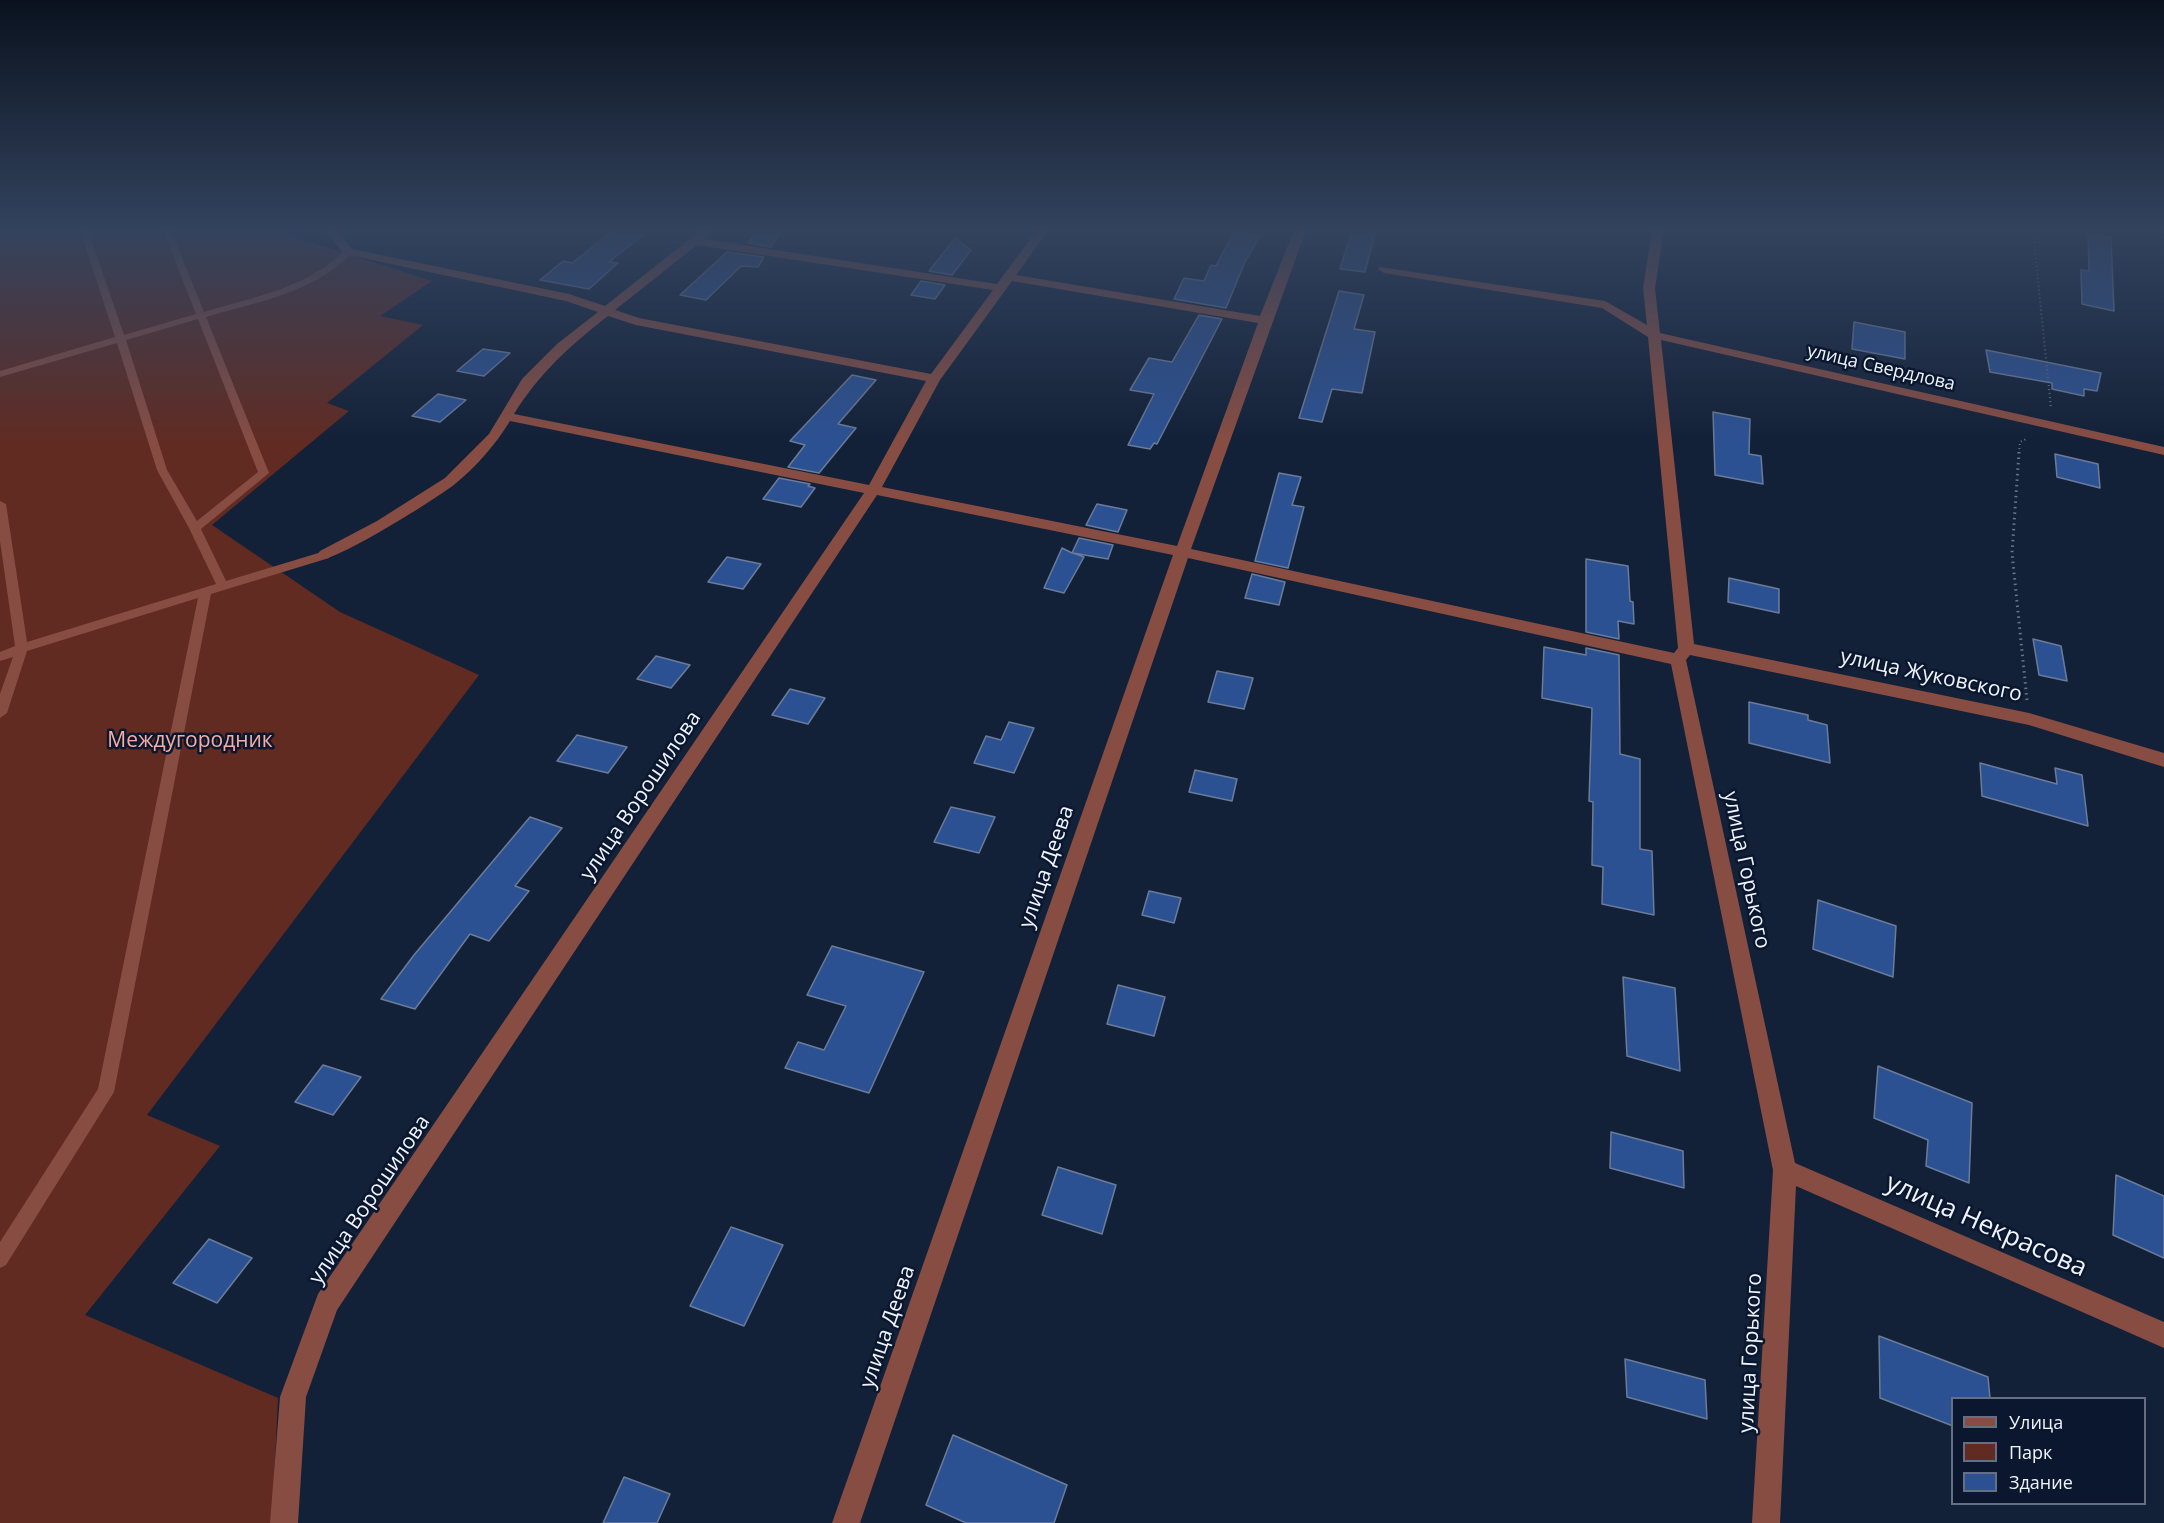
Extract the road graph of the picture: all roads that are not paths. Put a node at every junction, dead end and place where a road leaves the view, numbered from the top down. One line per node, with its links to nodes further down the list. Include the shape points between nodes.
1 (109, 301): 15 (lane)
2 (196, 301): 12 (lane)
3 (250, 301): 12 (lane)
4 (580, 301): 11 (street)
5 (617, 301): 11 (street)
6 (991, 301): 17 (street, улица Ворошилова)
7 (1129, 301): 13 (street)
8 (1273, 301): 13 (street, улица Деева)
9 (1581, 301): 14 (street, улица Свердлова, via 1605,305)
10 (1650, 301): 14 (street, улица Горького)
11 (607, 309): 17 (street, via 636,321); 18 (street, via 534,375)
12 (202, 317): 15 (lane); 22 (lane, via 264,473)
13 (1266, 321): 23 (street, улица Деева)
14 (1654, 334): 19 (street, улица Свердлова); 28 (street, улица Горького)
15 (122, 340): 16 (lane); 22 (lane, via 162,470)
16 (0, 374)
17 (934, 379): 20 (street, улица Ворошилова)
18 (504, 416): 20 (street, улица Жуковского); 24 (street, via 494,436 450,481)
19 (2164, 451)
20 (873, 490): 23 (street, улица Жуковского); 35 (street, улица Ворошилова, via 327,1304 294,1397)
21 (0, 504): 27 (lane)
22 (195, 528): 25 (lane)
23 (1182, 552): 28 (street, улица Жуковского); 36 (street, улица Деева)
24 (325, 555): 25 (lane)
25 (222, 585): 26 (lane)
26 (207, 590): 27 (lane); 33 (lane, via 106,1092)
27 (22, 648): 29 (lane); 30 (lane)
28 (1682, 654): 31 (street, улица Жуковского, via 2029,719); 32 (street, улица Горького)
29 (0, 657)
30 (0, 713)
31 (2164, 760)
32 (1785, 1170): 34 (street, улица Некрасова); 37 (street, улица Горького)
33 (0, 1259)
34 (2164, 1335)
35 (284, 1523)
36 (846, 1523)
37 (1766, 1523)

